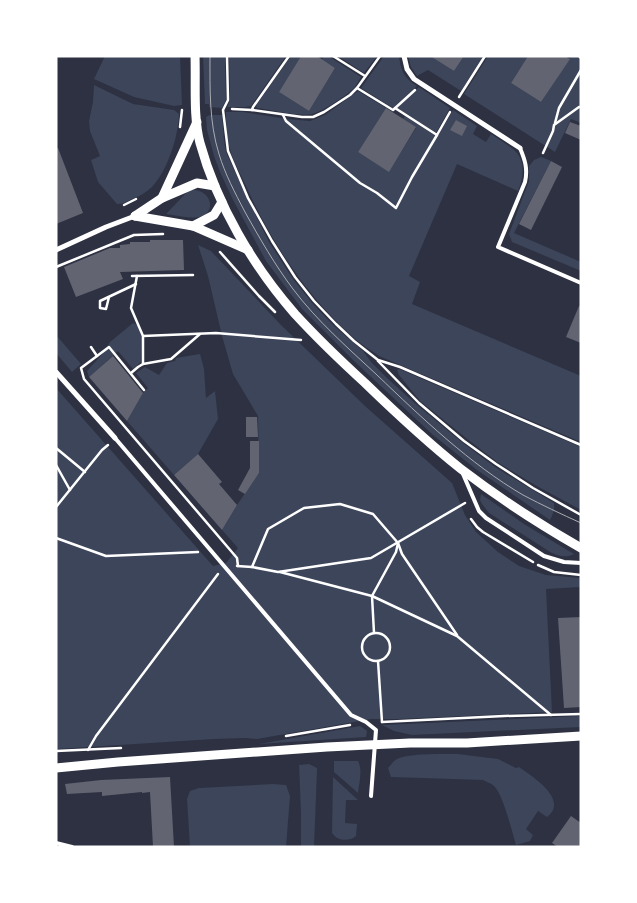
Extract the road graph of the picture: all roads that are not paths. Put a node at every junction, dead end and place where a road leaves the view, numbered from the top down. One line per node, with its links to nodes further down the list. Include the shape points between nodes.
1 (195, 56): 3 (street)
2 (404, 56): 4 (street, via 414,79)
3 (197, 122): 5 (street, via 199,141); 6 (street)
4 (520, 148): 12 (lane, via 527,174 498,247)
5 (215, 186): 6 (street, via 197,184); 7 (street)
6 (162, 198): 8 (street)
7 (222, 202): 9 (street, via 214,215); 11 (street)
8 (135, 216): 9 (street); 10 (street)
9 (193, 226): 11 (street)
10 (56, 250)
11 (248, 250): 15 (street, via 295,314 320,340 387,405)
12 (581, 282)
13 (56, 372): 14 (street)
14 (115, 438): 19 (lane, via 351,715 376,730)
15 (461, 469): 16 (street, via 516,509); 17 (lane, via 479,511 486,518 544,556)
16 (581, 548)
17 (581, 563)
18 (581, 736): 19 (street)
19 (375, 745): 20 (street, via 215,754); 21 (lane)
20 (56, 768)
21 (371, 796)
22 (56, 843): 23 (lane)
23 (72, 847)

